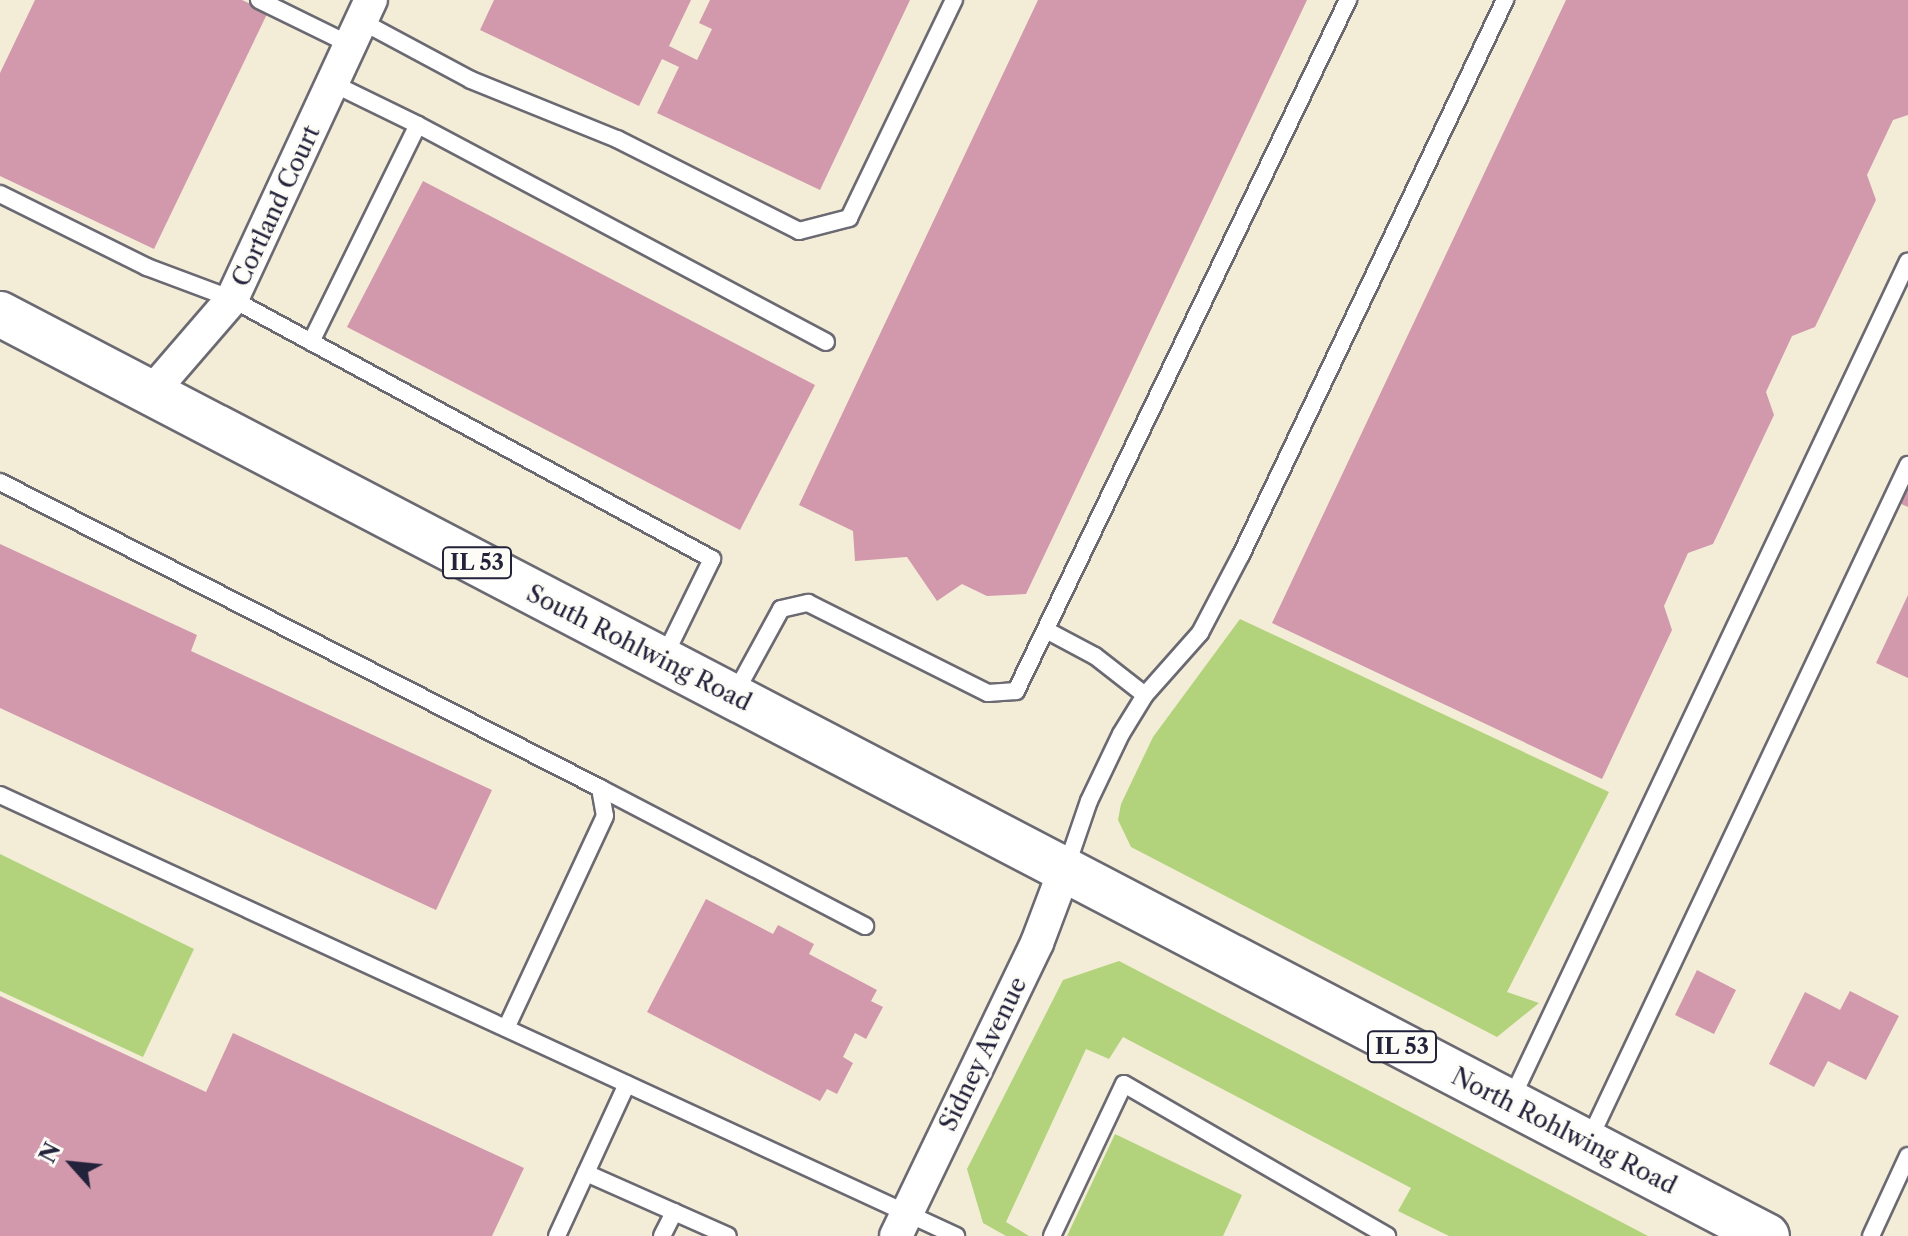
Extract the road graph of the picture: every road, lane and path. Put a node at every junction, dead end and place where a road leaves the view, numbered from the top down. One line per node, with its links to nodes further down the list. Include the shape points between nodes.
1 (259, 0): 5 (lane)
2 (954, 0): 5 (lane, via 849,218 799,231 617,139 471,80)
3 (1348, 0): 17 (lane)
4 (1505, 0): 19 (lane, via 1241,555 1200,633)
5 (361, 22): 6 (street, Cortland Court)
6 (334, 84): 7 (lane); 10 (street, Cortland Court)
7 (418, 125): 12 (lane); 13 (lane)
8 (0, 194): 10 (lane, via 147,267)
9 (1908, 261): 27 (lane)
10 (232, 299): 12 (lane); 14 (street, Cortland Court)
11 (3, 318): 14 (main road, South Rohlwing Road / IL 53)
12 (311, 342): 18 (lane, via 712,559)
13 (826, 342)
14 (151, 393): 18 (main road, South Rohlwing Road / IL 53)
15 (1908, 465): 28 (lane)
16 (0, 482): 21 (lane)
17 (1046, 630): 19 (lane, via 1095,656); 20 (lane, via 1016,691 988,693 808,603 781,609)
18 (663, 660): 20 (main road, South Rohlwing Road / IL 53)
19 (1145, 695): 23 (lane, via 1089,801)
20 (733, 697): 23 (main road, South Rohlwing Road / IL 53)
21 (600, 788): 24 (lane); 25 (lane, via 605,816)
22 (0, 795): 25 (lane)
23 (1065, 869): 27 (main road, North Rohlwing Road / IL 53); 32 (street, Sidney Avenue, via 1037,943)
24 (865, 926)
25 (506, 1028): 26 (lane)
26 (627, 1084): 30 (lane); 32 (lane)
27 (1510, 1104): 28 (main road, North Rohlwing Road / IL 53)
28 (1587, 1144): 39 (main road, North Rohlwing Road / IL 53)
29 (1908, 1156): 40 (lane)
30 (586, 1173): 31 (lane); 33 (lane)
31 (674, 1212): 34 (lane); 35 (lane)
32 (901, 1224): 36 (lane)
33 (557, 1236)
34 (662, 1236)
35 (728, 1236)
36 (956, 1236)
37 (1052, 1236): 38 (lane, via 1124,1084)
38 (1387, 1236)
39 (1767, 1236)
40 (1871, 1236)

